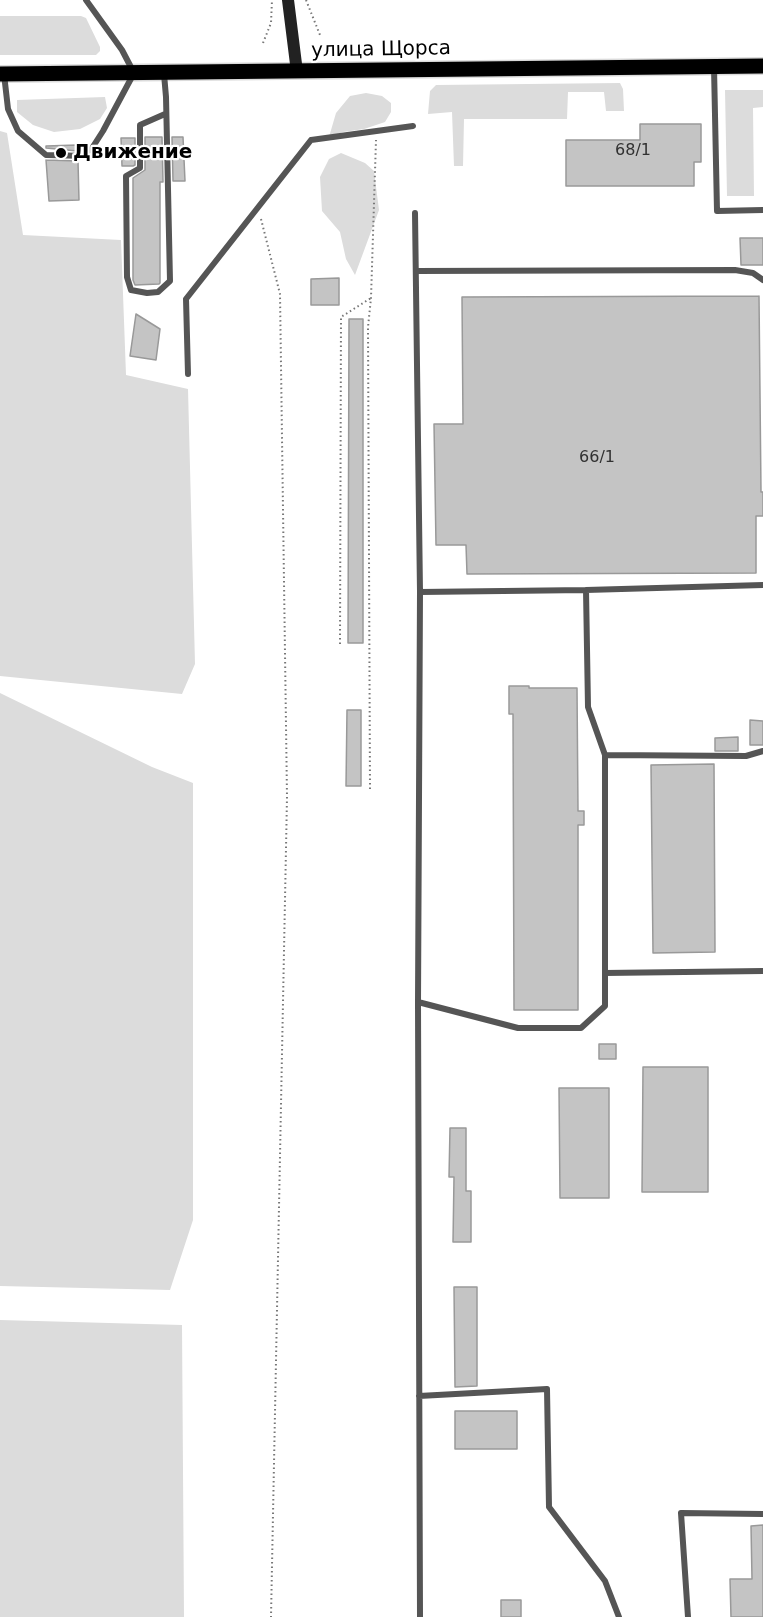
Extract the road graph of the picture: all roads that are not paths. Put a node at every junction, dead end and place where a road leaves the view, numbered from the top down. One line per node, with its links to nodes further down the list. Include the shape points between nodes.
1 (87, 0): 6 (lane)
2 (288, 0): 5 (main road)
3 (763, 66): 4 (main road, улица Щорса)
4 (714, 67): 5 (main road, улица Щорса); 11 (lane, via 717,211)
5 (297, 72): 7 (main road, улица Щорса)
6 (134, 73): 7 (main road, улица Щорса); 8 (main road, улица Щорса); 8 (lane, via 87,156 46,155 18,131 8,109)
7 (164, 73): 9 (lane)
8 (2, 74)
9 (165, 114): 9 (lane, via 170,281 158,292 147,293 131,290 127,277 126,176 140,168 140,125)
10 (413, 126): 15 (lane, via 311,140 186,299)
11 (763, 210)
12 (415, 213): 13 (lane)
13 (416, 271): 14 (lane, via 735,270 753,273); 18 (lane)
14 (763, 280)
15 (188, 374)
16 (763, 585): 17 (lane)
17 (586, 591): 18 (lane); 20 (lane, via 588,707)
18 (420, 592): 23 (lane)
19 (763, 751): 20 (lane, via 746,756)
20 (605, 755): 22 (lane)
21 (763, 971): 22 (lane)
22 (605, 973): 23 (lane, via 605,1006 581,1028 518,1028)
23 (418, 1002): 24 (lane)
24 (418, 1396): 26 (lane); 27 (lane, via 548,1389 549,1507 605,1581)
25 (763, 1514): 28 (lane, via 681,1513)
26 (420, 1617)
27 (619, 1617)
28 (687, 1617)

